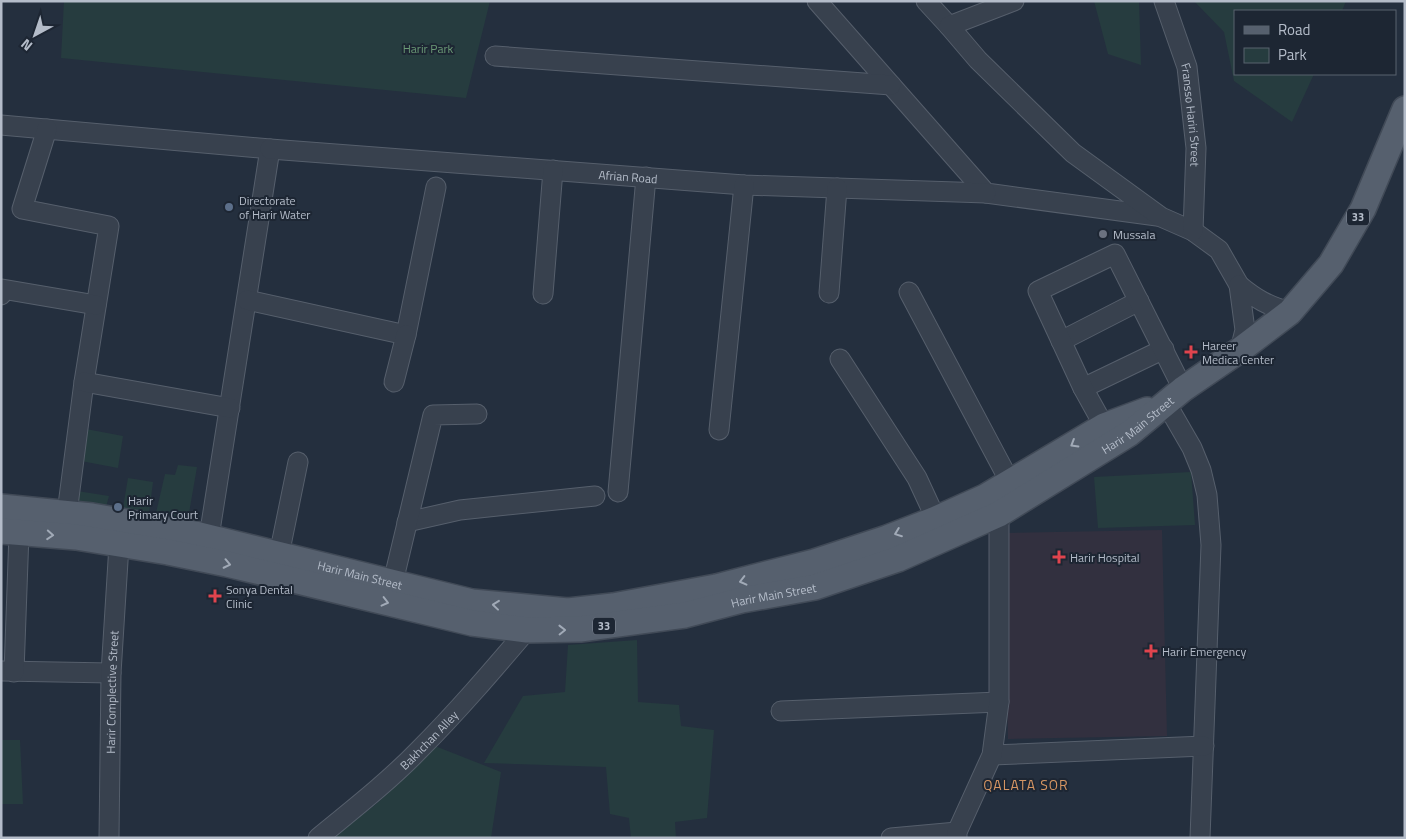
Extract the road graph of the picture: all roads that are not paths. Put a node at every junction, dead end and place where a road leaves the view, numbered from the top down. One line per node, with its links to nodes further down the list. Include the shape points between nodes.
1 (817, 1): 7 (street)
2 (926, 1): 5 (street)
3 (1014, 1): 5 (street)
4 (1164, 1): 19 (street, Fransso Hariri Street, via 1187,67 1196,148)
5 (949, 26): 18 (street, via 978,60 1073,153)
6 (495, 56): 7 (street)
7 (891, 85): 17 (street)
8 (1405, 109): 28 (main road, 33, via 1363,209 1332,264)
9 (1, 125): 10 (street, Afrian Road)
10 (46, 129): 11 (street, Afrian Road); 27 (street, via 22,209 109,226)
11 (270, 149): 12 (street, Afrian Road); 25 (street)
12 (553, 170): 13 (street, Afrian Road); 24 (street)
13 (646, 178): 14 (street, Afrian Road); 44 (street)
14 (744, 185): 16 (street, Afrian Road); 41 (street)
15 (436, 187): 29 (street)
16 (838, 188): 17 (street, Afrian Road); 23 (street)
17 (986, 193): 18 (street, Afrian Road)
18 (1161, 217): 19 (street)
19 (1193, 230): 20 (street, via 1219,250)
20 (1239, 285): 28 (street, via 1256,300); 32 (street, via 1245,330)
21 (2, 291): 27 (street)
22 (910, 292): 43 (street)
23 (829, 293)
24 (542, 294)
25 (247, 300): 29 (street); 38 (street)
26 (1139, 301): 30 (street); 30 (street, via 1115,254 1038,291); 31 (street)
27 (96, 305): 34 (street)
28 (1290, 312): 32 (main road, 33)
29 (406, 335): 35 (street)
30 (1061, 340): 36 (street)
31 (1164, 349): 36 (street); 37 (street)
32 (1240, 350): 37 (main road, 33)
33 (840, 359): 49 (street, via 917,478)
34 (84, 382): 38 (street); 47 (street)
35 (394, 382)
36 (1083, 388): 40 (street)
37 (1174, 396): 40 (main road, Harir Main Street / 33); 48 (main road, Harir Main Street / 33, via 1130,433); 61 (street, via 1207,495 1211,545)
38 (230, 408): 52 (street)
39 (477, 414): 50 (street, via 433,415)
40 (1104, 426): 43 (main road, Harir Main Street / 33, one-way to 43)
41 (720, 430)
42 (298, 462): 54 (street)
43 (1010, 482): 49 (main road, Harir Main Street / 33)
44 (618, 492)
45 (594, 496): 50 (street, via 460,510)
46 (1, 507): 47 (main road, Harir Main Street / 33)
47 (67, 513): 52 (main road, Harir Main Street / 33)
48 (999, 514): 56 (main road, Harir Main Street / 33, one-way to 48, via 580,629 685,615 742,600 815,587 898,559); 59 (street)
49 (936, 519): 55 (main road, Harir Main Street / 33, one-way to 55, via 814,562 716,587 613,606 568,611 472,602)
50 (407, 522): 55 (street)
51 (10, 532): 53 (main road, Harir Main Street / 33, one-way to 53, via 76,537); 57 (street)
52 (199, 543): 53 (main road, Harir Main Street / 33); 54 (main road, Harir Main Street / 33); 56 (main road, Harir Main Street / 33, one-way to 56, via 237,566 472,623)
53 (119, 545): 58 (street, Harir Complective Street)
54 (279, 555): 55 (main road, Harir Main Street / 33)
55 (393, 582)
56 (527, 630): 65 (street, Bakhchan Alley, via 418,752)
57 (7, 671): 58 (street)
58 (111, 673): 64 (street, Harir Complective Street)
59 (998, 702): 60 (street); 62 (street)
60 (781, 711)
61 (1204, 746): 62 (street); 67 (street)
62 (992, 755): 63 (street)
63 (957, 835): 66 (street)
64 (109, 838)
65 (318, 838)
66 (891, 838)
67 (1200, 838)

